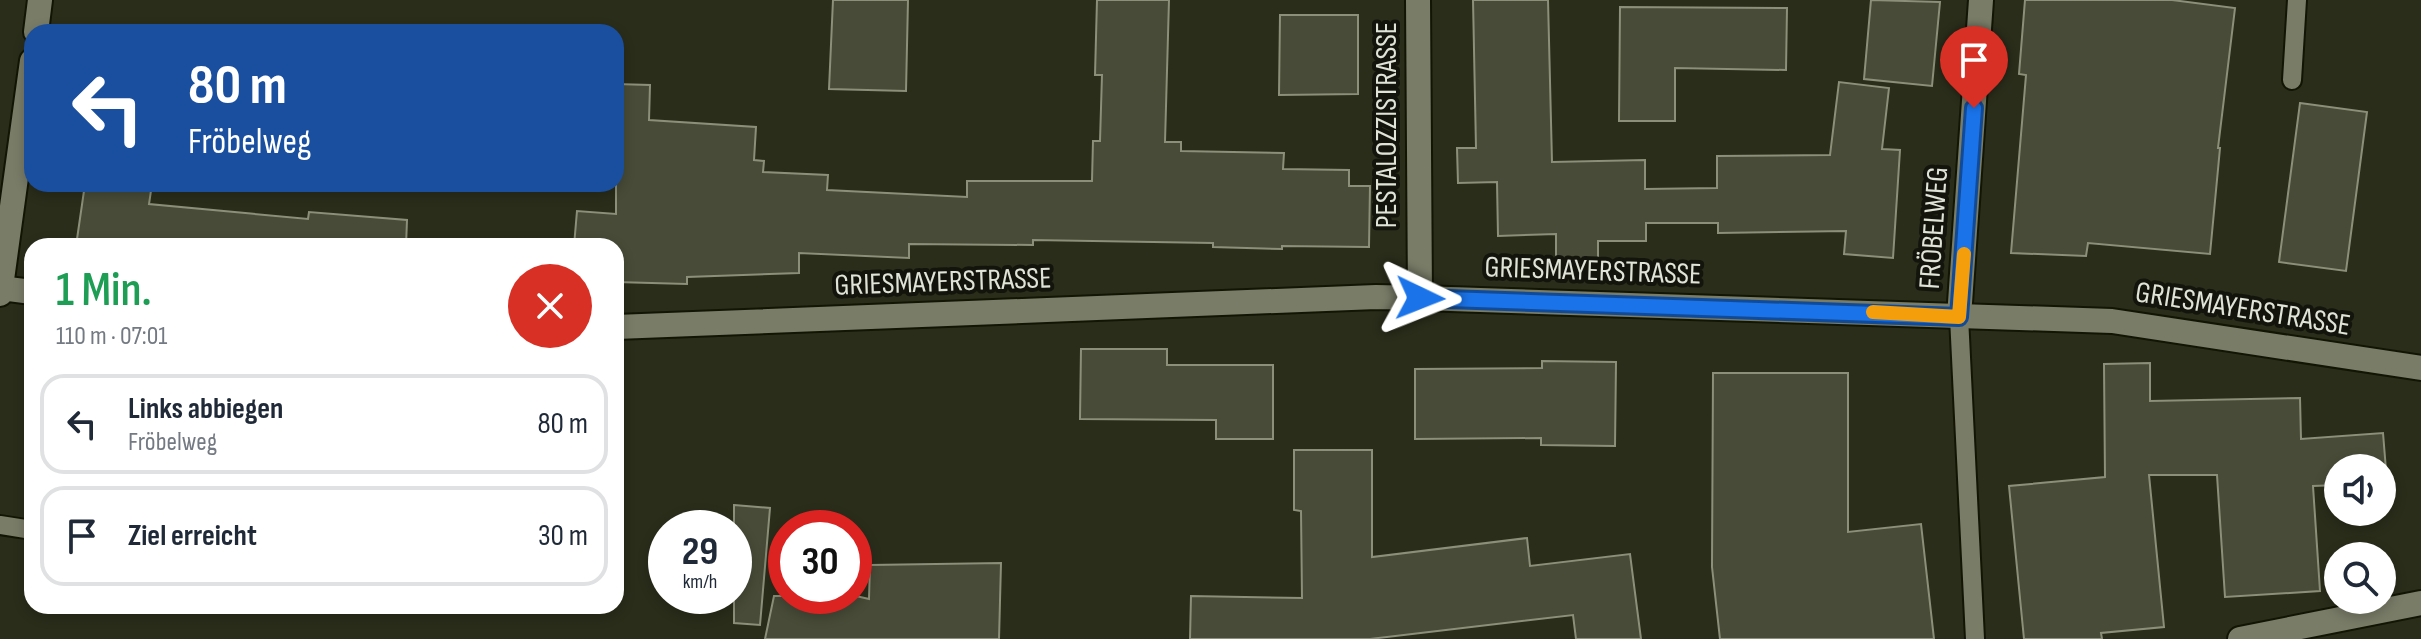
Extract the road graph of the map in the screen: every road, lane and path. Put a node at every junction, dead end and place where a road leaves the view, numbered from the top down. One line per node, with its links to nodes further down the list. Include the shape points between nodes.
1 (40, 0): 5 (street)
2 (1418, 0): 11 (street, PESTALOZZISTRASSE)
3 (1981, 0): 12 (street, FRÖBELWEG)
4 (2297, 0): 6 (lane)
5 (37, 24)
6 (2292, 80)
7 (24, 118): 8 (street)
8 (0, 288): 9 (street); 10 (street)
9 (24, 291)
10 (0, 294)
11 (1420, 298): 12 (street, GRIESMAYERSTRASSE); 13 (street, GRIESMAYERSTRASSE)
12 (1959, 317): 14 (street, GRIESMAYERSTRASSE, via 2112,321); 18 (lane)
13 (624, 327)
14 (2421, 368)
15 (0, 525): 16 (lane)
16 (24, 529)
17 (2421, 603): 19 (street)
18 (1975, 639)
19 (2240, 639)

